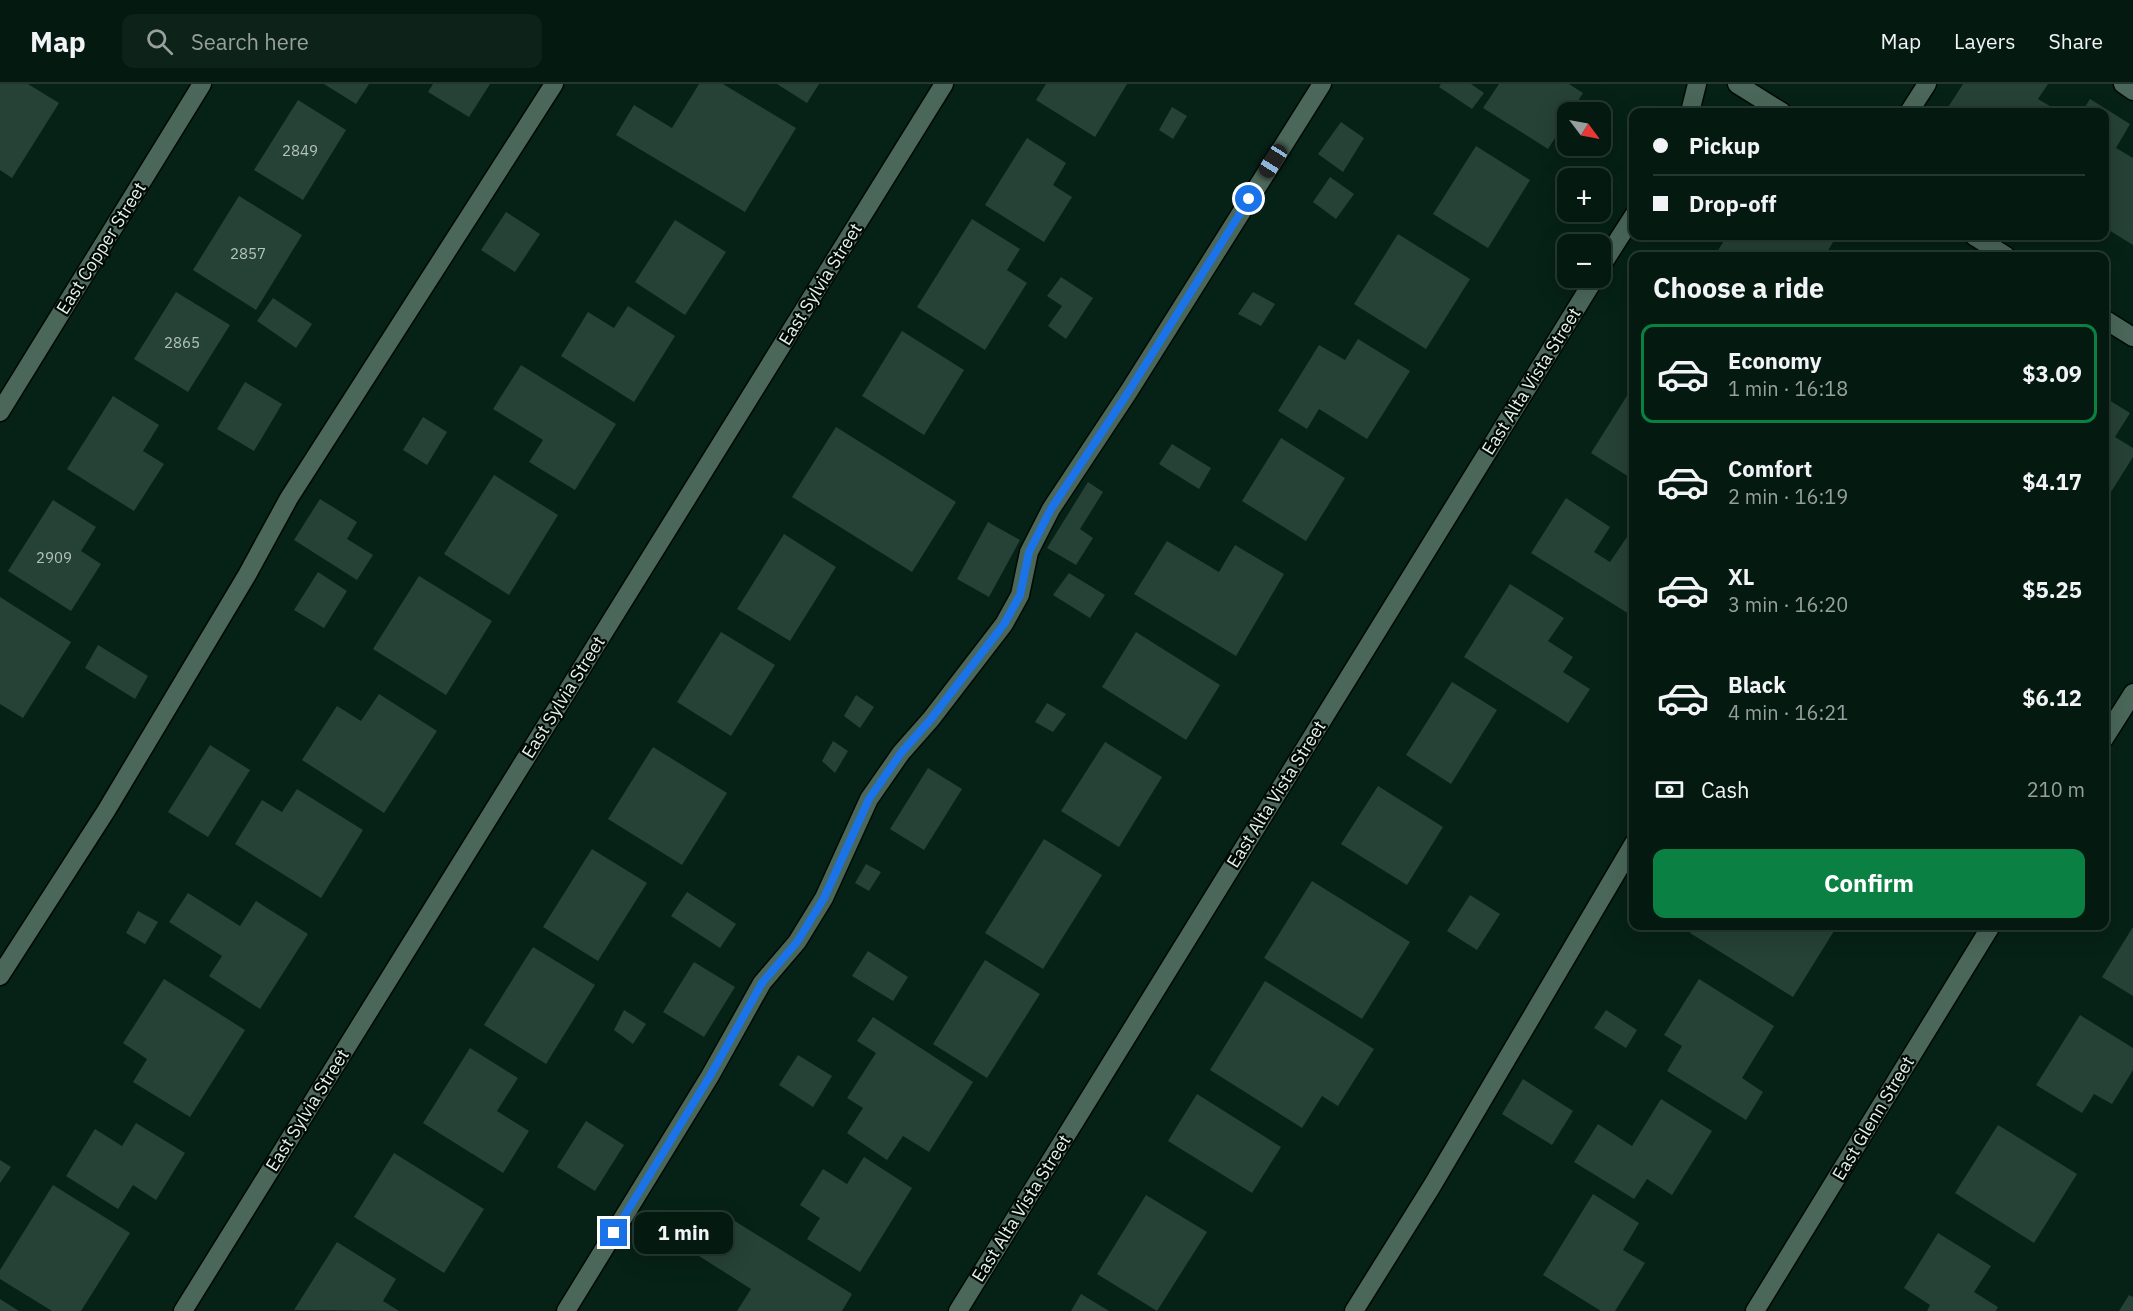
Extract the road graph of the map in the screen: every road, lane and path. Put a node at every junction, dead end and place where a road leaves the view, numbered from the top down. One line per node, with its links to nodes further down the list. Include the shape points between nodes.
1 (202, 84): 20 (street, East Copper Street)
2 (554, 84): 25 (street, via 289,498 106,812)
3 (944, 84): 26 (street, East Sylvia Street)
4 (1322, 84): 27 (street, via 1051,509 1029,552 1020,595 1004,624 869,799 824,898 797,942 762,983 710,1076)
5 (1697, 84): 10 (street)
6 (1737, 84): 11 (street)
7 (1927, 84): 12 (street)
8 (2123, 84): 9 (street)
9 (2133, 91)
10 (1691, 108)
11 (1776, 108)
12 (1912, 108)
13 (1629, 223): 15 (street)
14 (1979, 245): 16 (street)
15 (1611, 251)
16 (1996, 252)
17 (1589, 288): 28 (street, East Alta Vista Street)
18 (2109, 322): 19 (street)
19 (2133, 337)
20 (0, 412)
21 (2133, 693): 22 (street)
22 (2109, 732)
23 (1629, 851): 29 (street)
24 (1989, 930): 30 (street, East Glenn Street)
25 (0, 976)
26 (183, 1311)
27 (566, 1311)
28 (958, 1311)
29 (1354, 1311)
30 (1755, 1311)

